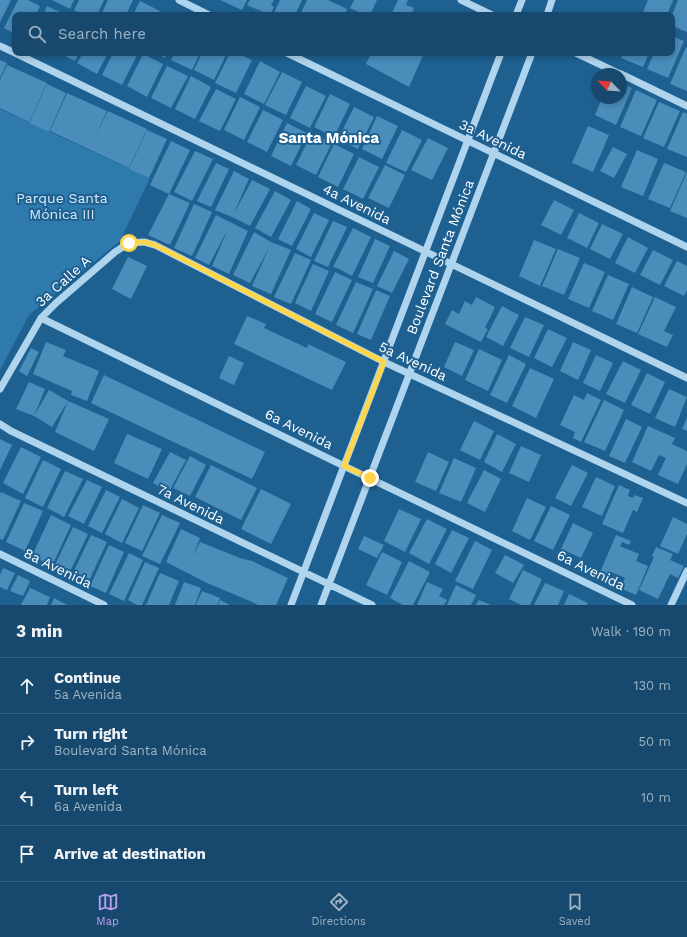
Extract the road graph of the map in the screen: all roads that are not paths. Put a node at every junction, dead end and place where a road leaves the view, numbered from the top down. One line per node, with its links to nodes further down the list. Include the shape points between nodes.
1 (179, 0): 5 (street)
2 (461, 0): 6 (street)
3 (522, 0): 7 (street)
4 (552, 0): 8 (street)
5 (204, 12)
6 (486, 12)
7 (517, 12)
8 (548, 12)
9 (0, 46): 10 (street, 4a Avenida)
10 (12, 52)
11 (21, 56): 23 (street, 4a Avenida)
12 (293, 56): 19 (street, 3a Avenida)
13 (500, 56): 19 (street, Boulevard Santa Mónica)
14 (531, 56): 20 (street, Boulevard Santa Mónica)
15 (582, 56): 16 (street)
16 (607, 68)
17 (627, 77): 18 (street)
18 (687, 106)
19 (468, 141): 20 (street, 3a Avenida); 23 (street, Boulevard Santa Mónica)
20 (494, 154): 22 (street, 3a Avenida); 24 (street, Boulevard Santa Mónica)
21 (129, 243): 25 (street, 3a Calle A, via 115,252); 26 (street, 5a Avenida, via 144,242 155,245)
22 (687, 247)
23 (426, 252): 24 (street, 4a Avenida); 26 (street, Boulevard Santa Mónica)
24 (452, 264): 27 (street, Boulevard Santa Mónica); 28 (street, 4a Avenida)
25 (41, 318): 29 (street, 3a Calle A); 31 (street, 6a Avenida)
26 (384, 362): 27 (street, 5a Avenida); 31 (street, Boulevard Santa Mónica)
27 (410, 374): 32 (street, Boulevard Santa Mónica); 33 (street, 5a Avenida)
28 (687, 378)
29 (0, 389)
30 (0, 424): 36 (street, 7a Avenida)
31 (344, 466): 32 (street, 6a Avenida); 36 (street, Boulevard Santa Mónica)
32 (370, 478): 37 (street, Boulevard Santa Mónica); 42 (street, 6a Avenida)
33 (687, 503)
34 (0, 554): 38 (street, 8a Avenida)
35 (687, 571): 43 (street)
36 (304, 572): 37 (street, 7a Avenida); 39 (street, Boulevard Santa Mónica)
37 (329, 584): 40 (street, Boulevard Santa Mónica); 41 (street, 7a Avenida)
38 (104, 605)
39 (291, 605)
40 (321, 605)
41 (372, 605)
42 (632, 605)
43 (672, 605)

